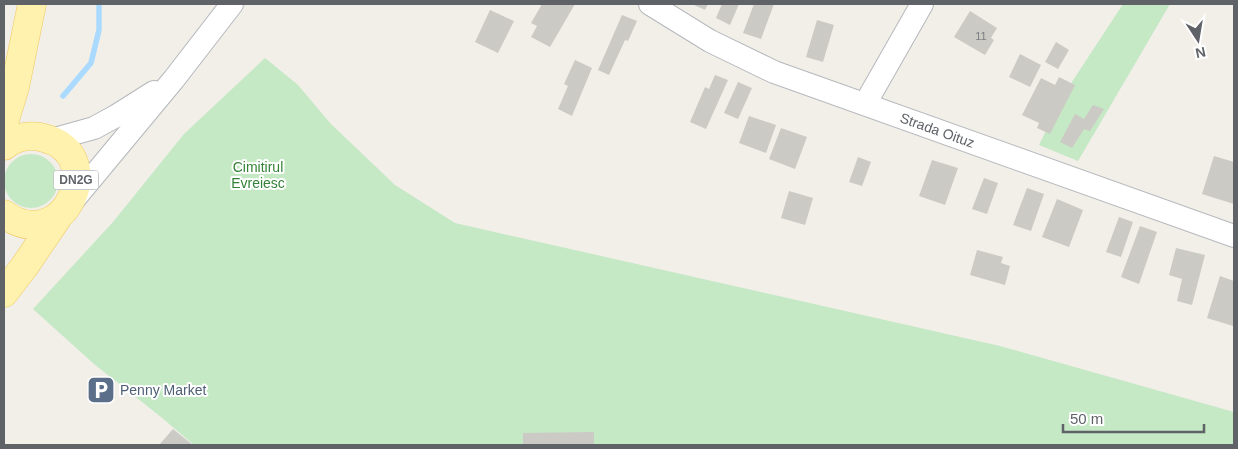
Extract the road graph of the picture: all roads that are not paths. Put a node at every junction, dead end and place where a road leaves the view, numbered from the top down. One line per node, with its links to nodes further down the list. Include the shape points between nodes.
1 (32, 4): 6 (main road)
2 (232, 4): 5 (street)
3 (650, 4): 7 (street, Strada Oituz, via 747,60)
4 (922, 4): 7 (street)
5 (174, 79): 9 (street, via 94,128); 11 (street)
6 (10, 87): 8 (main road); 9 (main road, DN2G)
7 (865, 104): 13 (street, Strada Oituz)
8 (4, 123)
9 (44, 138): 10 (main road, via 22,137); 11 (main road, DN2G, via 64,148 73,161 77,176 75,192)
10 (4, 146)
11 (63, 211): 12 (main road, via 43,223 28,224); 14 (main road, DN2G)
12 (4, 214)
13 (1234, 236)
14 (4, 293)

